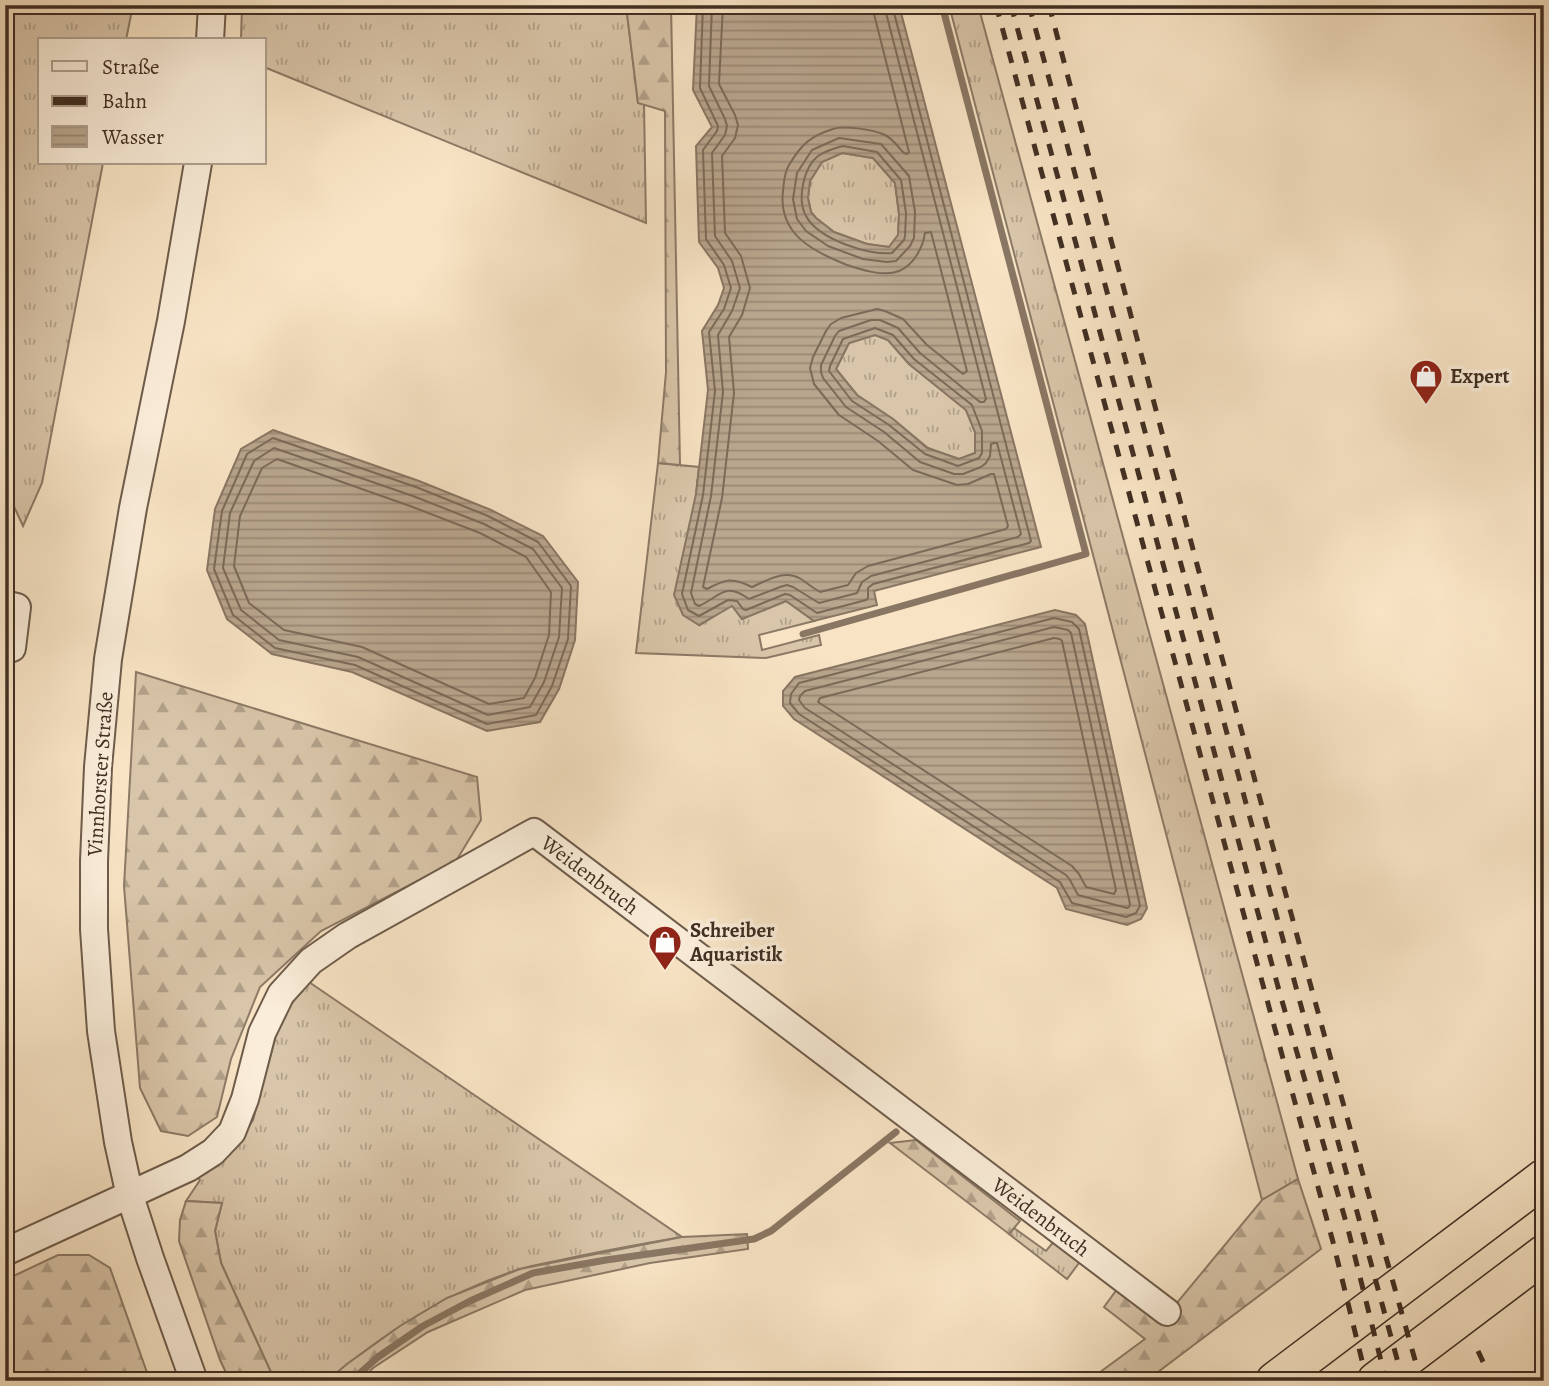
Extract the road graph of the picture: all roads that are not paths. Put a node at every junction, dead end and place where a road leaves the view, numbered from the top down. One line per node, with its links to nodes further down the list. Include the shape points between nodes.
1 (212, 5): 2 (street)
2 (210, 38)
3 (198, 164): 7 (street, Vinnhorster Straße, via 108,659 98,767 94,929 101,1031)
4 (5, 604): 5 (street, via 17,607 12,648)
5 (5, 650)
6 (1544, 1178): 12 (highway)
7 (130, 1196): 8 (street); 10 (street, Weidenbruch, via 214,1152 232,1132 262,1033 281,995 312,961 347,936 534,832); 11 (street, Vinnhorster Straße)
8 (5, 1252)
9 (1544, 1254): 13 (highway)
10 (1167, 1312)
11 (194, 1381)
12 (1275, 1381)
13 (1376, 1381)

